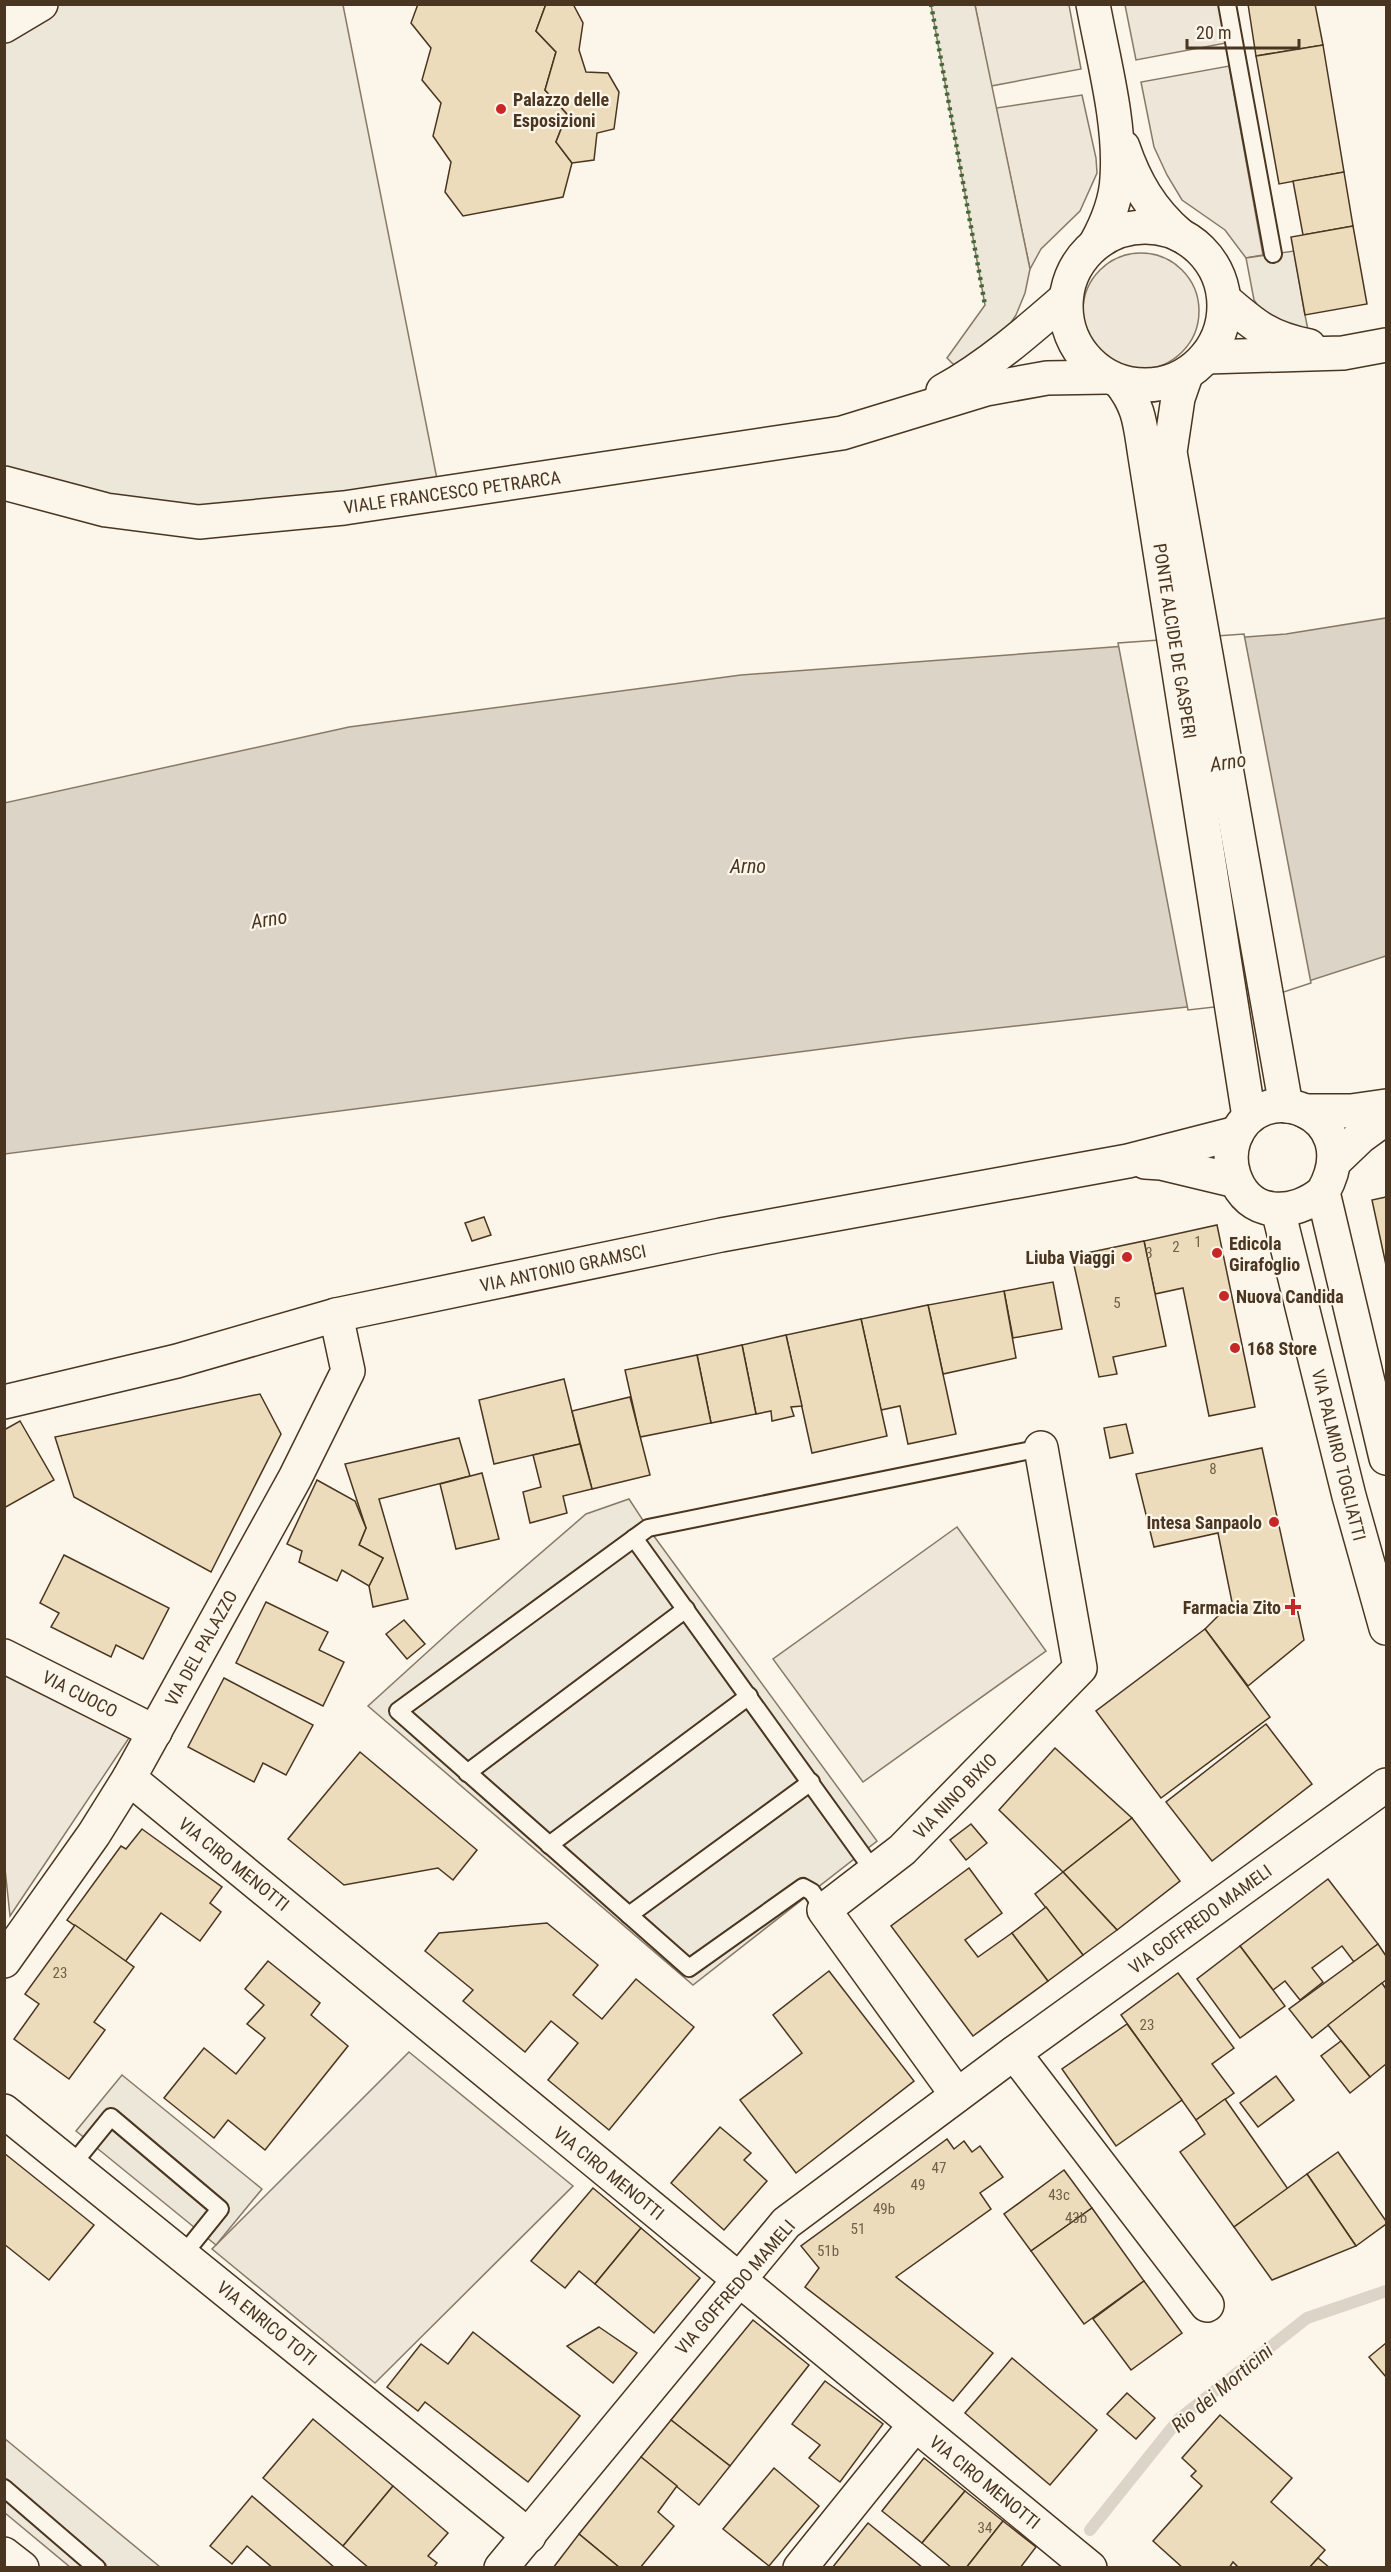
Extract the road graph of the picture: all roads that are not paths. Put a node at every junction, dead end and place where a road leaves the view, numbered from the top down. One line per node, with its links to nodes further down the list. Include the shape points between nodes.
1 (41, 4): 4 (main road)
2 (1093, 4): 5 (main road)
3 (1227, 4): 8 (lane)
4 (4, 26)
5 (1115, 126): 6 (main road, via 1146,200); 7 (main road, via 1118,177 1108,222)
6 (1180, 235): 7 (main road, via 1159,228 1137,227 1115,232); 10 (main road, via 1202,250 1218,273)
7 (1096, 243): 9 (main road, via 1081,258)
8 (1273, 254)
9 (1065, 298): 14 (main road, via 1074,343 1088,362); 15 (main road, VIALE FRANCESCO PETRARCA, via 978,370)
10 (1225, 300): 12 (main road, via 1257,328 1281,340); 13 (main road, via 1224,321 1217,340)
11 (1386, 345): 12 (main road)
12 (1343, 353): 13 (main road)
13 (1196, 366): 14 (main road, via 1165,384 1142,386); 16 (main road, PONTE ALCIDE DE GASPERI, via 1178,398)
14 (1114, 379): 15 (main road, VIALE FRANCESCO PETRARCA, via 1047,378 986,389); 16 (main road, PONTE ALCIDE DE GASPERI, via 1133,398)
15 (898, 415): 17 (main road, VIALE FRANCESCO PETRARCA, via 842,433 344,508 199,522 106,510)
16 (1158, 454): 19 (main road, PONTE ALCIDE DE GASPERI, via 1278,1064); 21 (main road, PONTE ALCIDE DE GASPERI, via 1244,1074)
17 (4, 483)
18 (1386, 1106): 19 (main road, via 1351,1111)
19 (1295, 1108): 21 (main road, via 1273,1106); 22 (main road, via 1318,1119 1328,1131)
20 (1386, 1118): 22 (main road)
21 (1243, 1125): 23 (main road, VIA ANTONIO GRAMSCI); 24 (main road, via 1231,1149)
22 (1336, 1160): 25 (main road)
23 (1128, 1161): 24 (main road, VIA ANTONIO GRAMSCI, via 1161,1163); 27 (main road, VIA ANTONIO GRAMSCI, via 721,1235)
24 (1236, 1181): 26 (main road, via 1246,1196 1261,1206)
25 (1323, 1192): 26 (main road, via 1295,1209); 30 (main road)
26 (1278, 1210): 33 (main road, VIA PALMIRO TOGLIATTI)
27 (336, 1315): 28 (main road, VIA ANTONIO GRAMSCI, via 177,1361); 36 (main road, VIA DEL PALAZZO, via 348,1371 295,1478)
28 (4, 1402)
29 (1041, 1448): 31 (lane, via 648,1528); 42 (main road, VIA NINO BIXIO, via 1080,1668 902,1850)
30 (1386, 1458)
31 (634, 1538): 32 (lane); 37 (lane, via 398,1711)
32 (686, 1609): 35 (lane); 37 (lane)
33 (1386, 1628)
34 (4, 1656): 36 (main road, VIA CUOCO)
35 (749, 1696): 39 (lane); 41 (lane)
36 (154, 1732): 38 (main road, VIA DEL PALAZZO)
37 (467, 1773): 41 (lane)
38 (129, 1778): 45 (main road, VIA DEL PALAZZO); 51 (main road, VIA CIRO MENOTTI)
39 (811, 1782): 42 (lane); 44 (lane)
40 (1386, 1785): 46 (main road, VIA GOFFREDO MAMELI)
41 (549, 1845): 44 (lane)
42 (873, 1870): 43 (main road, VIA NINO BIXIO)
43 (824, 1910): 44 (lane, via 812,1892 803,1887 689,1968); 47 (main road)
44 (629, 1915)
45 (4, 1961)
46 (1014, 2053): 47 (main road, VIA GOFFREDO MAMELI); 52 (main road)
47 (957, 2096): 51 (main road, VIA GOFFREDO MAMELI, via 786,2223)
48 (4, 2111): 49 (main road, VIA ENRICO TOTI)
49 (72, 2165): 50 (main road, VIA ENRICO TOTI); 50 (lane, via 111,2117 220,2209)
50 (183, 2255): 55 (main road, VIA ENRICO TOTI)
51 (738, 2279): 53 (main road, VIA CIRO MENOTTI); 55 (main road, VIA GOFFREDO MAMELI)
52 (1207, 2305)
53 (915, 2425): 60 (main road); 61 (main road, VIA CIRO MENOTTI)
54 (4, 2488): 58 (lane)
55 (529, 2536): 59 (main road, VIA GOFFREDO MAMELI)
56 (4, 2554): 57 (main road)
57 (22, 2568)
58 (97, 2568)
59 (501, 2568)
60 (800, 2568)
61 (1090, 2568)

